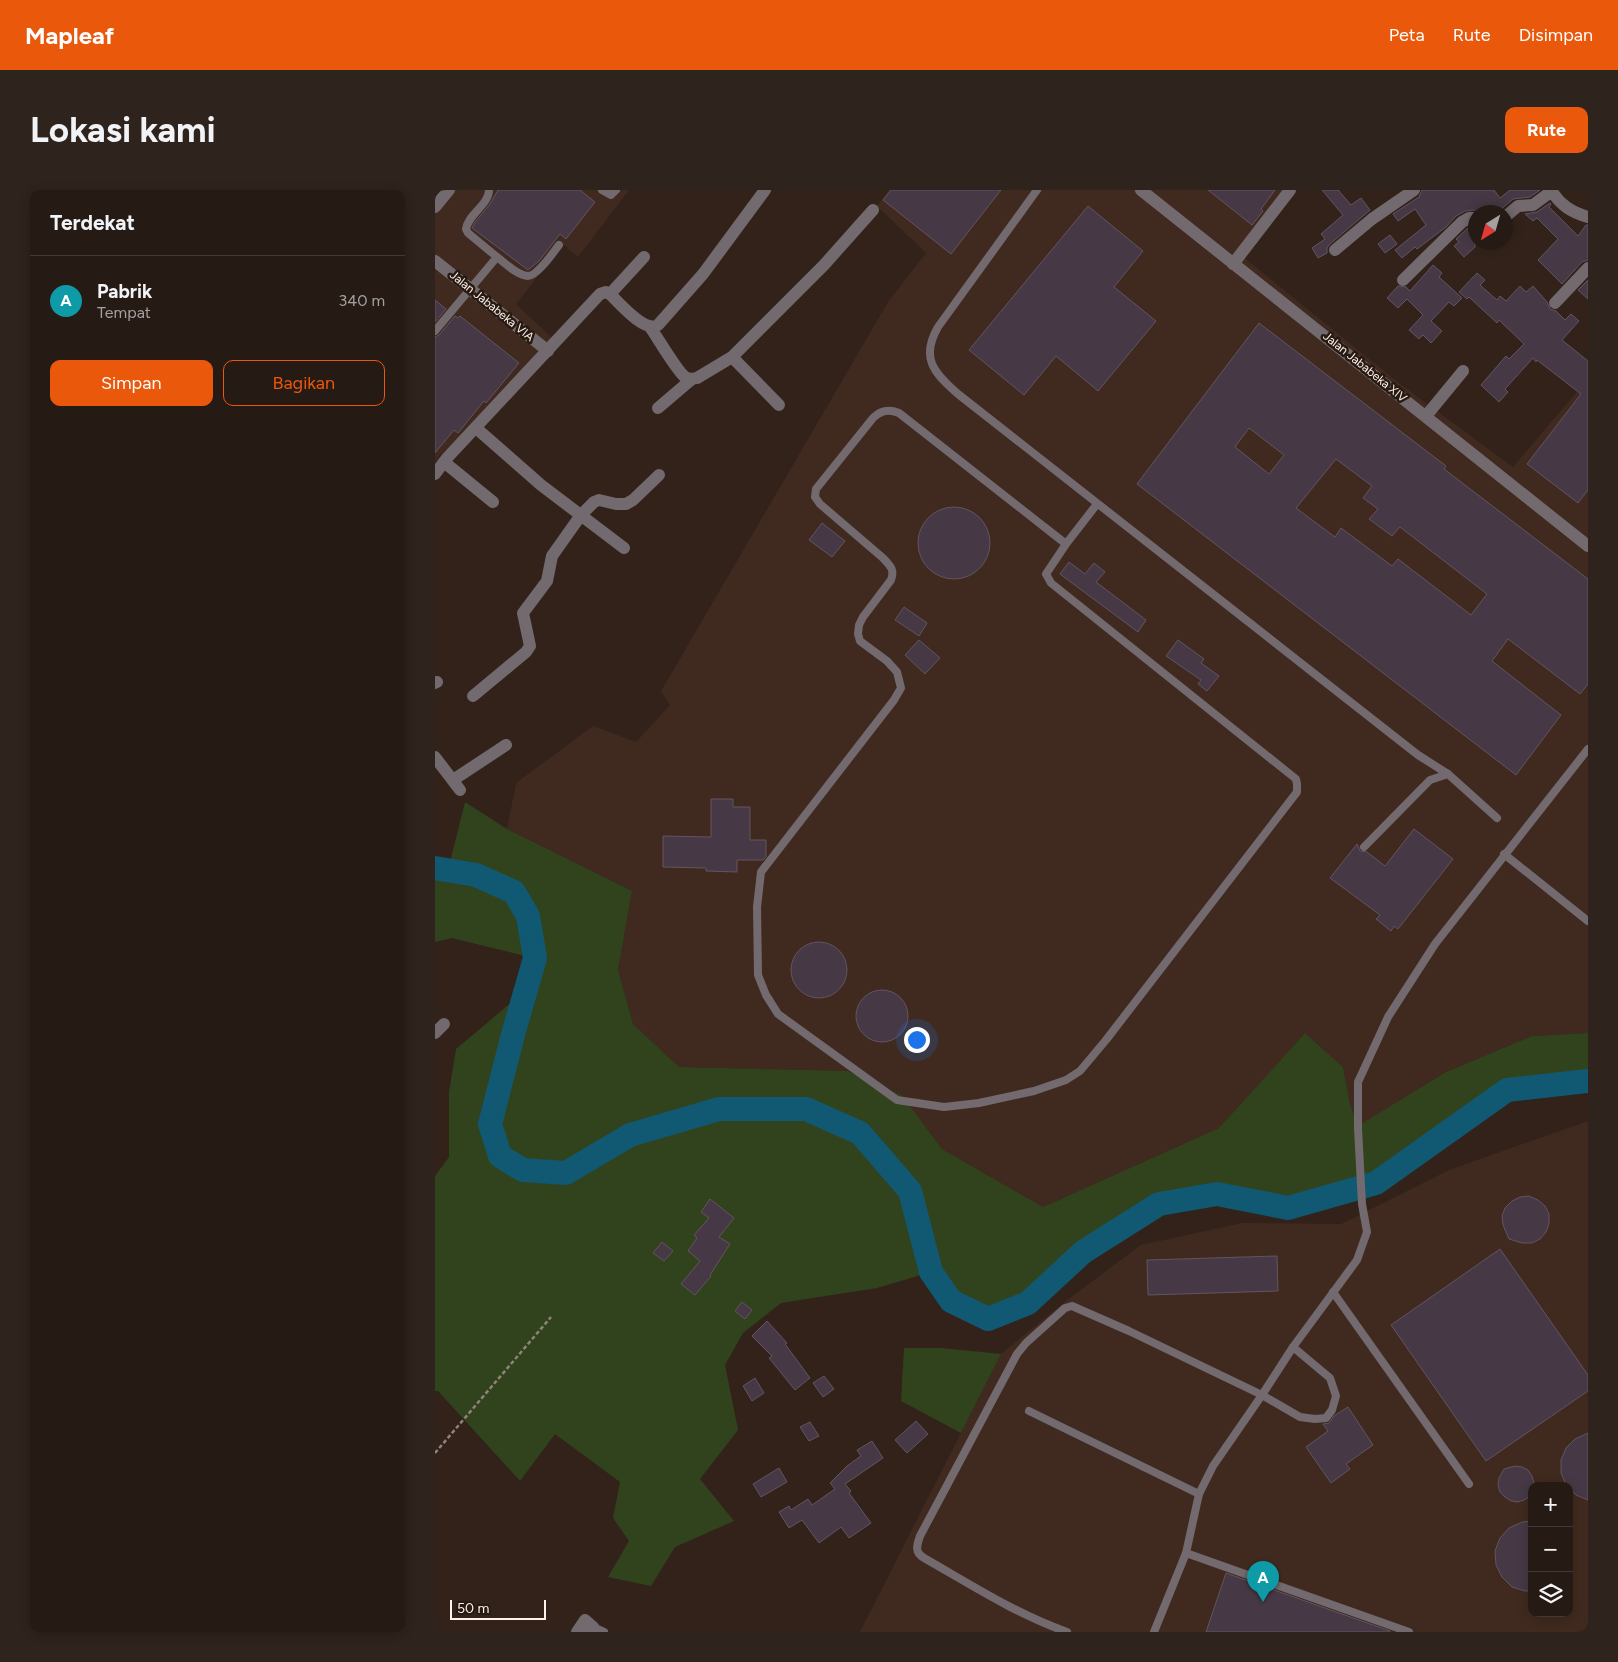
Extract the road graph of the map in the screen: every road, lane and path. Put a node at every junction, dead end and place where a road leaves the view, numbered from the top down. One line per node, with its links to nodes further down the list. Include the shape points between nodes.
1 (449, 190): 11 (street)
2 (489, 190): 18 (lane, via 489,196 466,229)
3 (602, 190): 4 (lane, via 611,195)
4 (616, 190)
5 (765, 190): 27 (street, via 703,274 658,325)
6 (1037, 190): 41 (lane, via 937,327 931,338 929,354 934,371 941,379)
7 (1141, 190): 21 (street, Jalan Jababeka XIV)
8 (1290, 190): 21 (street)
9 (1413, 190): 17 (street)
10 (1551, 191): 13 (street, via 1533,205 1518,206); 14 (street, via 1564,206)
11 (435, 207)
12 (873, 210): 30 (street, via 824,265)
13 (1513, 210)
14 (1588, 217)
15 (1468, 219): 23 (street)
16 (559, 245): 18 (lane, via 535,274 528,276)
17 (1335, 250)
18 (497, 257): 24 (lane)
19 (644, 257): 25 (street)
20 (435, 261): 24 (street, Jalan Jababeka VIA)
21 (1233, 264): 35 (street, Jalan Jababeka XIV)
22 (1588, 268): 26 (street)
23 (1403, 280)
24 (470, 289): 28 (lane); 29 (street, Jalan Jababeka VIA)
25 (610, 294): 27 (street, via 640,322); 29 (street, via 600,294)
26 (1555, 303)
27 (650, 327): 32 (street, via 679,370)
28 (435, 331)
29 (548, 351): 36 (street)
30 (732, 357): 32 (street); 33 (street)
31 (1463, 371): 35 (street)
32 (692, 379): 34 (street)
33 (779, 405)
34 (658, 408)
35 (1426, 416): 44 (street, Jalan Jababeka XIV)
36 (476, 428): 37 (street); 42 (street)
37 (444, 462): 38 (street); 40 (street)
38 (435, 474)
39 (659, 475): 42 (street, via 626,504 599,500)
40 (493, 502)
41 (1097, 504): 43 (lane); 50 (lane, via 1418,755)
42 (581, 515): 45 (street); 46 (street, via 553,556 547,581 523,613 530,646)
43 (1066, 544): 43 (lane, via 1046,574 1051,583 1295,779 1297,792 1107,1040 1080,1070 1066,1080 1034,1091 979,1103 944,1107 897,1100 778,1014 758,974 757,906 761,872 901,688 897,672 860,640 858,634 863,617 891,580 891,567 820,504 815,497 816,489 873,418 893,410)
44 (1588, 546)
45 (624, 548)
46 (473, 696)
47 (505, 745): 49 (street, via 456,785)
48 (1588, 749): 53 (lane)
49 (435, 757)
50 (1448, 774): 51 (lane); 52 (lane, via 1431,780)
51 (1497, 818)
52 (1364, 847)
53 (1505, 854): 54 (lane); 55 (lane, via 1435,944 1388,1018 1358,1082 1362,1204 1367,1232 1357,1260)
54 (1588, 921)
55 (1333, 1292): 57 (lane); 61 (lane)
56 (551, 1317): 60 (path)
57 (1293, 1347): 58 (lane); 58 (lane, via 1330,1378 1336,1396 1332,1410 1326,1418 1300,1417)
58 (1263, 1395): 62 (lane, via 1213,1466); 66 (lane, via 1072,1306 1065,1308 1022,1349 920,1536 917,1550 919,1555 983,1592)
59 (1029, 1411): 62 (lane)
60 (435, 1453)
61 (1469, 1484)
62 (1199, 1494): 63 (lane)
63 (1186, 1553): 68 (lane); 69 (lane)
64 (596, 1630): 65 (street, via 585,1620)
65 (577, 1632)
66 (1067, 1632)
67 (1147, 1632): 68 (lane)
68 (1154, 1632)
69 (1409, 1632)

